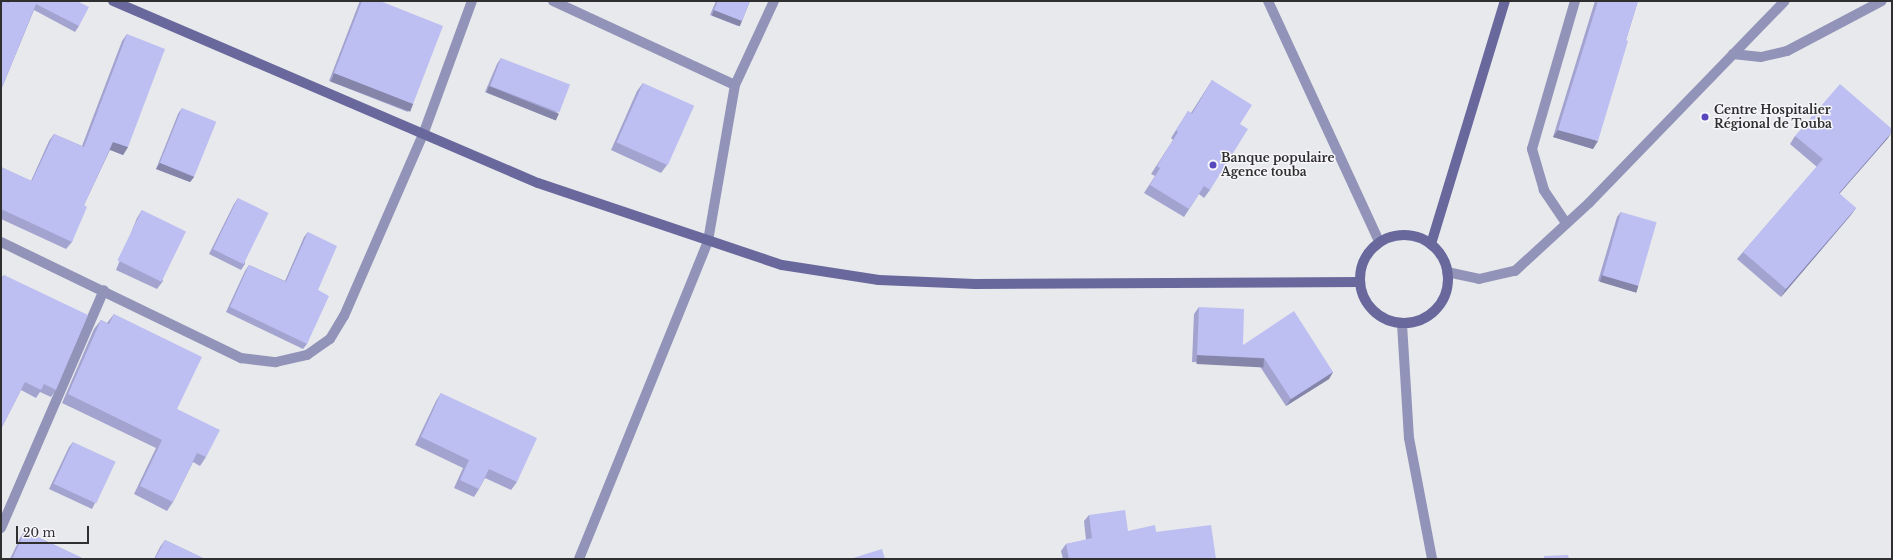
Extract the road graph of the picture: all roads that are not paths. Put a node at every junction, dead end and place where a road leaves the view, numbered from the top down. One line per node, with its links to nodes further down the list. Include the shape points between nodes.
1 (113, 1): 12 (main road)
2 (472, 1): 12 (street)
3 (553, 1): 11 (street)
4 (774, 1): 11 (street)
5 (1268, 1): 16 (street)
6 (1505, 1): 17 (main road)
7 (1575, 1): 13 (street, via 1532,149 1544,190)
8 (1785, 1): 10 (street)
9 (1882, 1): 10 (street, via 1787,51 1761,56)
10 (1733, 54): 13 (street)
11 (735, 84): 14 (street)
12 (424, 132): 14 (main road, via 538,183); 20 (street, via 344,316 330,338 307,355 276,362 241,358)
13 (1566, 223): 18 (street, via 1515,271 1479,279)
14 (708, 241): 19 (main road, via 782,265 879,280 975,284); 23 (street)
15 (1, 242): 20 (street)
16 (1379, 242): 17 (main road, via 1392,236 1406,235 1419,237); 19 (main road, via 1367,254 1360,269)
17 (1431, 244): 18 (main road, via 1442,257)
18 (1447, 272): 21 (main road, via 1447,288 1441,303 1431,315 1417,322)
19 (1360, 282): 21 (main road, via 1364,298 1372,312 1386,321)
20 (104, 290): 22 (street)
21 (1402, 324): 24 (street, via 1409,438)
22 (1, 528)
23 (579, 559)
24 (1432, 559)

